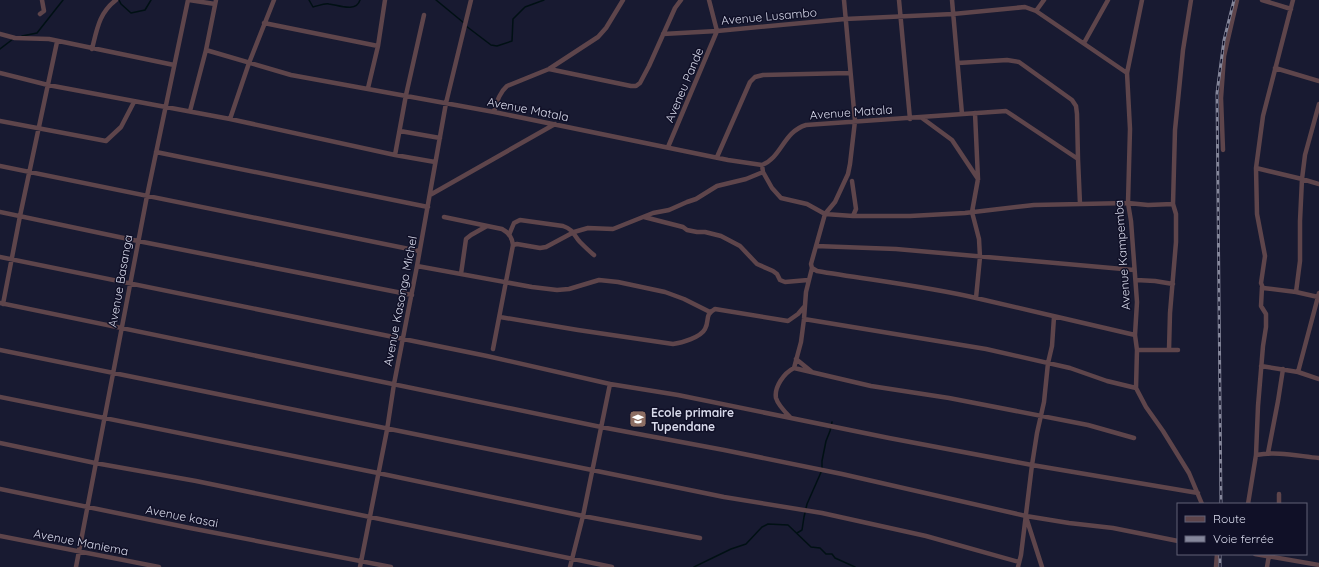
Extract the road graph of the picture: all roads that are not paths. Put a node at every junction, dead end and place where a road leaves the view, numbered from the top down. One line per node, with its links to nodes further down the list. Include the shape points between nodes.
1 (42, 0): 23 (street, via 44,11)
2 (116, 0): 35 (street, via 103,14)
3 (188, 0): 20 (street); 39 (street, Avenue Basanga)
4 (274, 0): 28 (street)
5 (384, 0): 34 (street)
6 (472, 0): 50 (street, Avenue Kasongo Michel)
7 (623, 0): 41 (street, via 598,37)
8 (681, 0): 31 (street)
9 (709, 0): 29 (street)
10 (844, 0): 27 (street)
11 (899, 0): 26 (street)
12 (952, 0): 24 (street)
13 (1044, 0): 22 (street)
14 (1108, 0): 33 (street)
15 (1142, 0): 44 (street, Avenue Kampemba)
16 (1191, 0): 86 (street, via 1175,130)
17 (1237, 0): 67 (street, via 1224,56 1221,98)
18 (1262, 0): 21 (street)
19 (1293, 0): 21 (street)
20 (215, 2): 36 (street)
21 (1291, 9): 40 (street)
22 (1036, 11): 24 (street, Avenue Lusambo, via 1025,7); 33 (street)
23 (40, 14)
24 (953, 14): 26 (street, Avenue Lusambo); 38 (street)
25 (424, 15): 48 (street)
26 (901, 17): 27 (street, Avenue Lusambo); 57 (street)
27 (845, 20): 29 (street, Avenue Lusambo); 43 (street)
28 (264, 23): 34 (street); 37 (street)
29 (718, 31): 31 (street, Avenue Lusambo); 66 (street, Aveneu Pande)
30 (0, 34): 32 (street)
31 (663, 34): 41 (street, via 649,66 636,86)
32 (57, 42): 35 (street); 46 (street)
33 (1084, 43): 44 (street)
34 (378, 46): 47 (street)
35 (92, 49): 39 (street)
36 (206, 50): 37 (street, Avenue Matala); 53 (street)
37 (249, 63): 47 (street, Avenue Matala, via 291,75); 59 (street)
38 (958, 63): 56 (street); 71 (street, via 1006,60 1019,62 1072,100 1077,114)
39 (174, 65): 52 (street, Avenue Basanga)
40 (1275, 68): 45 (street); 75 (street, via 1263,116)
41 (549, 69): 54 (street, via 502,90)
42 (0, 73): 46 (street)
43 (849, 73): 61 (street); 70 (street, via 756,77 750,82)
44 (1127, 73): 84 (street, Avenue Kampemba, via 1130,129)
45 (1319, 81)
46 (48, 85): 49 (street); 63 (street)
47 (368, 88): 48 (street, Avenue Matala)
48 (406, 95): 50 (street, Avenue Matala); 64 (street)
49 (134, 102): 52 (street); 63 (street, via 121,126 106,141)
50 (446, 103): 54 (street, Avenue Matala); 65 (street, Avenue Kasongo Michel)
51 (1319, 104): 79 (street, via 1305,155)
52 (166, 107): 53 (street); 68 (street, Avenue Basanga)
53 (190, 111): 59 (street)
54 (494, 112): 62 (street, Avenue Matala)
55 (975, 113): 56 (street, Avenue Matala); 71 (street, Avenue Matala, via 1006,111); 78 (street)
56 (962, 114): 58 (street, Avenue Matala)
57 (910, 118): 58 (street, Avenue Matala); 61 (street, Avenue Matala)
58 (922, 118): 78 (street, via 952,140)
59 (230, 119): 69 (street)
60 (0, 121): 63 (street)
61 (855, 121): 73 (street, Avenue Matala, via 806,125 798,128 772,159); 90 (street, via 848,174 835,202)
62 (555, 124): 66 (street, Avenue Matala); 82 (street)
63 (39, 128): 76 (street)
64 (400, 131): 65 (street); 69 (street)
65 (440, 138): 72 (street, Avenue Kasongo Michel)
66 (668, 147): 70 (street, Avenue Matala)
67 (1223, 150)
68 (156, 152): 83 (street, Avenue Basanga); 87 (street)
69 (394, 155): 72 (street)
70 (717, 157): 73 (street, Avenue Matala)
71 (1078, 160): 85 (street)
72 (435, 162): 82 (street, Avenue Kasongo Michel)
73 (762, 165): 77 (street)
74 (0, 166): 76 (street)
75 (1256, 168): 79 (street); 115 (street, via 1257,214 1265,256)
76 (30, 172): 83 (street); 91 (street)
77 (763, 172): 90 (street, via 781,198 807,204); 94 (street, via 717,186 696,199)
78 (978, 179): 89 (street)
79 (1302, 179): 81 (street); 116 (street, via 1300,261)
80 (852, 181): 92 (street, via 856,209)
81 (1319, 184)
82 (430, 195): 87 (street, Avenue Kasongo Michel)
83 (146, 196): 98 (street, Avenue Basanga); 101 (street)
84 (1128, 203): 85 (street); 86 (street); 108 (street, Avenue Kampemba)
85 (1080, 204): 89 (street, via 1034,205)
86 (1173, 204): 114 (street, via 1176,214)
87 (428, 207): 101 (street, Avenue Kasongo Michel)
88 (0, 212): 91 (street)
89 (972, 212): 92 (street); 103 (street, via 979,239)
90 (825, 214): 92 (street); 100 (street)
91 (20, 216): 98 (street); 105 (street)
92 (853, 216)
93 (444, 217): 95 (street)
94 (644, 217): 96 (street, via 613,229 588,228); 110 (street, via 687,230 721,236 740,246 758,264 773,271 785,282)
95 (487, 226): 97 (street, via 502,229); 109 (street, via 466,239)
96 (574, 232): 97 (street, via 563,226 520,220 514,223); 99 (street, via 546,247); 102 (street, via 577,239)
97 (509, 235): 99 (street)
98 (138, 241): 113 (street, Avenue Basanga); 117 (street)
99 (513, 245): 112 (street)
100 (816, 246): 103 (street); 107 (street)
101 (420, 251): 106 (street, Avenue Kasongo Michel)
102 (594, 256)
103 (980, 256): 108 (street); 119 (street)
104 (0, 257): 105 (street)
105 (11, 259): 113 (street); 120 (street)
106 (417, 266): 109 (street); 117 (street, Avenue Kasongo Michel)
107 (812, 268): 110 (street); 119 (street, via 817,271)
108 (1134, 270): 111 (street, Avenue Kampemba)
109 (461, 274): 112 (street)
110 (808, 280): 121 (street)
111 (1136, 280): 114 (street); 127 (street, Avenue Kampemba)
112 (505, 282): 122 (street, via 557,290 599,280 618,282 665,292); 123 (street)
113 (130, 284): 126 (street, Avenue Basanga); 128 (street)
114 (1173, 284): 132 (street)
115 (1262, 287): 116 (street); 136 (street, via 1261,306 1266,319)
116 (1296, 292): 118 (street)
117 (412, 295): 128 (street, Avenue Kasongo Michel)
118 (1318, 295): 139 (street)
119 (976, 298): 124 (street)
120 (2, 304): 126 (street)
121 (804, 307): 122 (street, via 788,321 715,309); 125 (street)
122 (710, 312): 123 (street, via 705,329 700,334 682,343 673,344)
123 (500, 317): 129 (street)
124 (1054, 317): 127 (street); 135 (street)
125 (804, 319): 134 (street); 135 (street, via 969,346)
126 (122, 328): 140 (street, Avenue Basanga); 143 (street)
127 (1135, 335): 131 (street, Avenue Kampemba)
128 (402, 340): 143 (street, Avenue Kasongo Michel); 144 (street)
129 (493, 349)
130 (0, 350): 140 (street)
131 (1137, 350): 132 (street); 145 (street, Avenue Kampemba)
132 (1169, 350): 133 (street)
133 (1178, 350)
134 (796, 359): 137 (street); 141 (street)
135 (1048, 363): 145 (street); 147 (street)
136 (1261, 366): 138 (street); 155 (street)
137 (794, 368): 141 (street); 148 (street, via 780,381 776,393 776,399)
138 (1283, 369): 139 (street); 154 (street)
139 (1298, 372): 142 (street)
140 (112, 373): 149 (street, Avenue Basanga); 151 (street)
141 (816, 374): 147 (street)
142 (1319, 379)
143 (394, 384): 150 (street); 151 (street, Avenue Kasongo Michel)
144 (610, 384): 148 (street); 150 (street)
145 (1136, 388): 162 (street, Avenue Kampemba, via 1146,408 1189,473)
146 (0, 397): 149 (street)
147 (1040, 416): 152 (street, via 1088,425); 158 (street)
148 (790, 417): 158 (street)
149 (104, 418): 157 (street, Avenue Basanga); 160 (street)
150 (601, 427): 159 (street); 169 (street, via 842,474)
151 (387, 430): 159 (street); 160 (street, Avenue Kasongo Michel)
152 (1134, 438)
153 (0, 443): 157 (street)
154 (1268, 453): 155 (street); 156 (street)
155 (1256, 454): 165 (street)
156 (1319, 458)
157 (95, 463): 167 (street, Avenue Basanga); 170 (street, via 196,481)
158 (1032, 465): 162 (street); 169 (street)
159 (592, 470): 168 (street); 179 (street, via 724,497 822,512 926,536)
160 (378, 473): 168 (street); 170 (street, Avenue Kasongo Michel)
161 (0, 489): 167 (street, Avenue kasai)
162 (1198, 493): 164 (street, Avenue Kampemba)
163 (1279, 494): 166 (street)
164 (1202, 503)
165 (1248, 503)
166 (1279, 503)
167 (87, 507): 174 (street, Avenue Basanga); 178 (street, Avenue kasai)
168 (584, 516): 172 (street); 177 (street)
169 (1026, 516): 173 (street, via 1113,528); 179 (street); 187 (street)
170 (369, 518): 177 (street); 178 (street, Avenue Kasongo Michel)
171 (0, 536): 174 (street, Avenue Maniema)
172 (700, 538)
173 (1177, 541)
174 (78, 551): 181 (street, Avenue Basanga); 182 (street, Avenue Maniema)
175 (1217, 555): 188 (street)
176 (1269, 556): 180 (street); 189 (street)
177 (572, 559): 185 (street); 186 (street)
178 (361, 561): 183 (street, Avenue Kasongo Michel); 184 (street, Avenue kasai)
179 (1018, 565)
180 (1319, 565)
181 (76, 567)
182 (159, 567)
183 (360, 567)
184 (391, 567)
185 (570, 567)
186 (612, 567)
187 (1042, 567)
188 (1216, 567)
189 (1267, 567)

